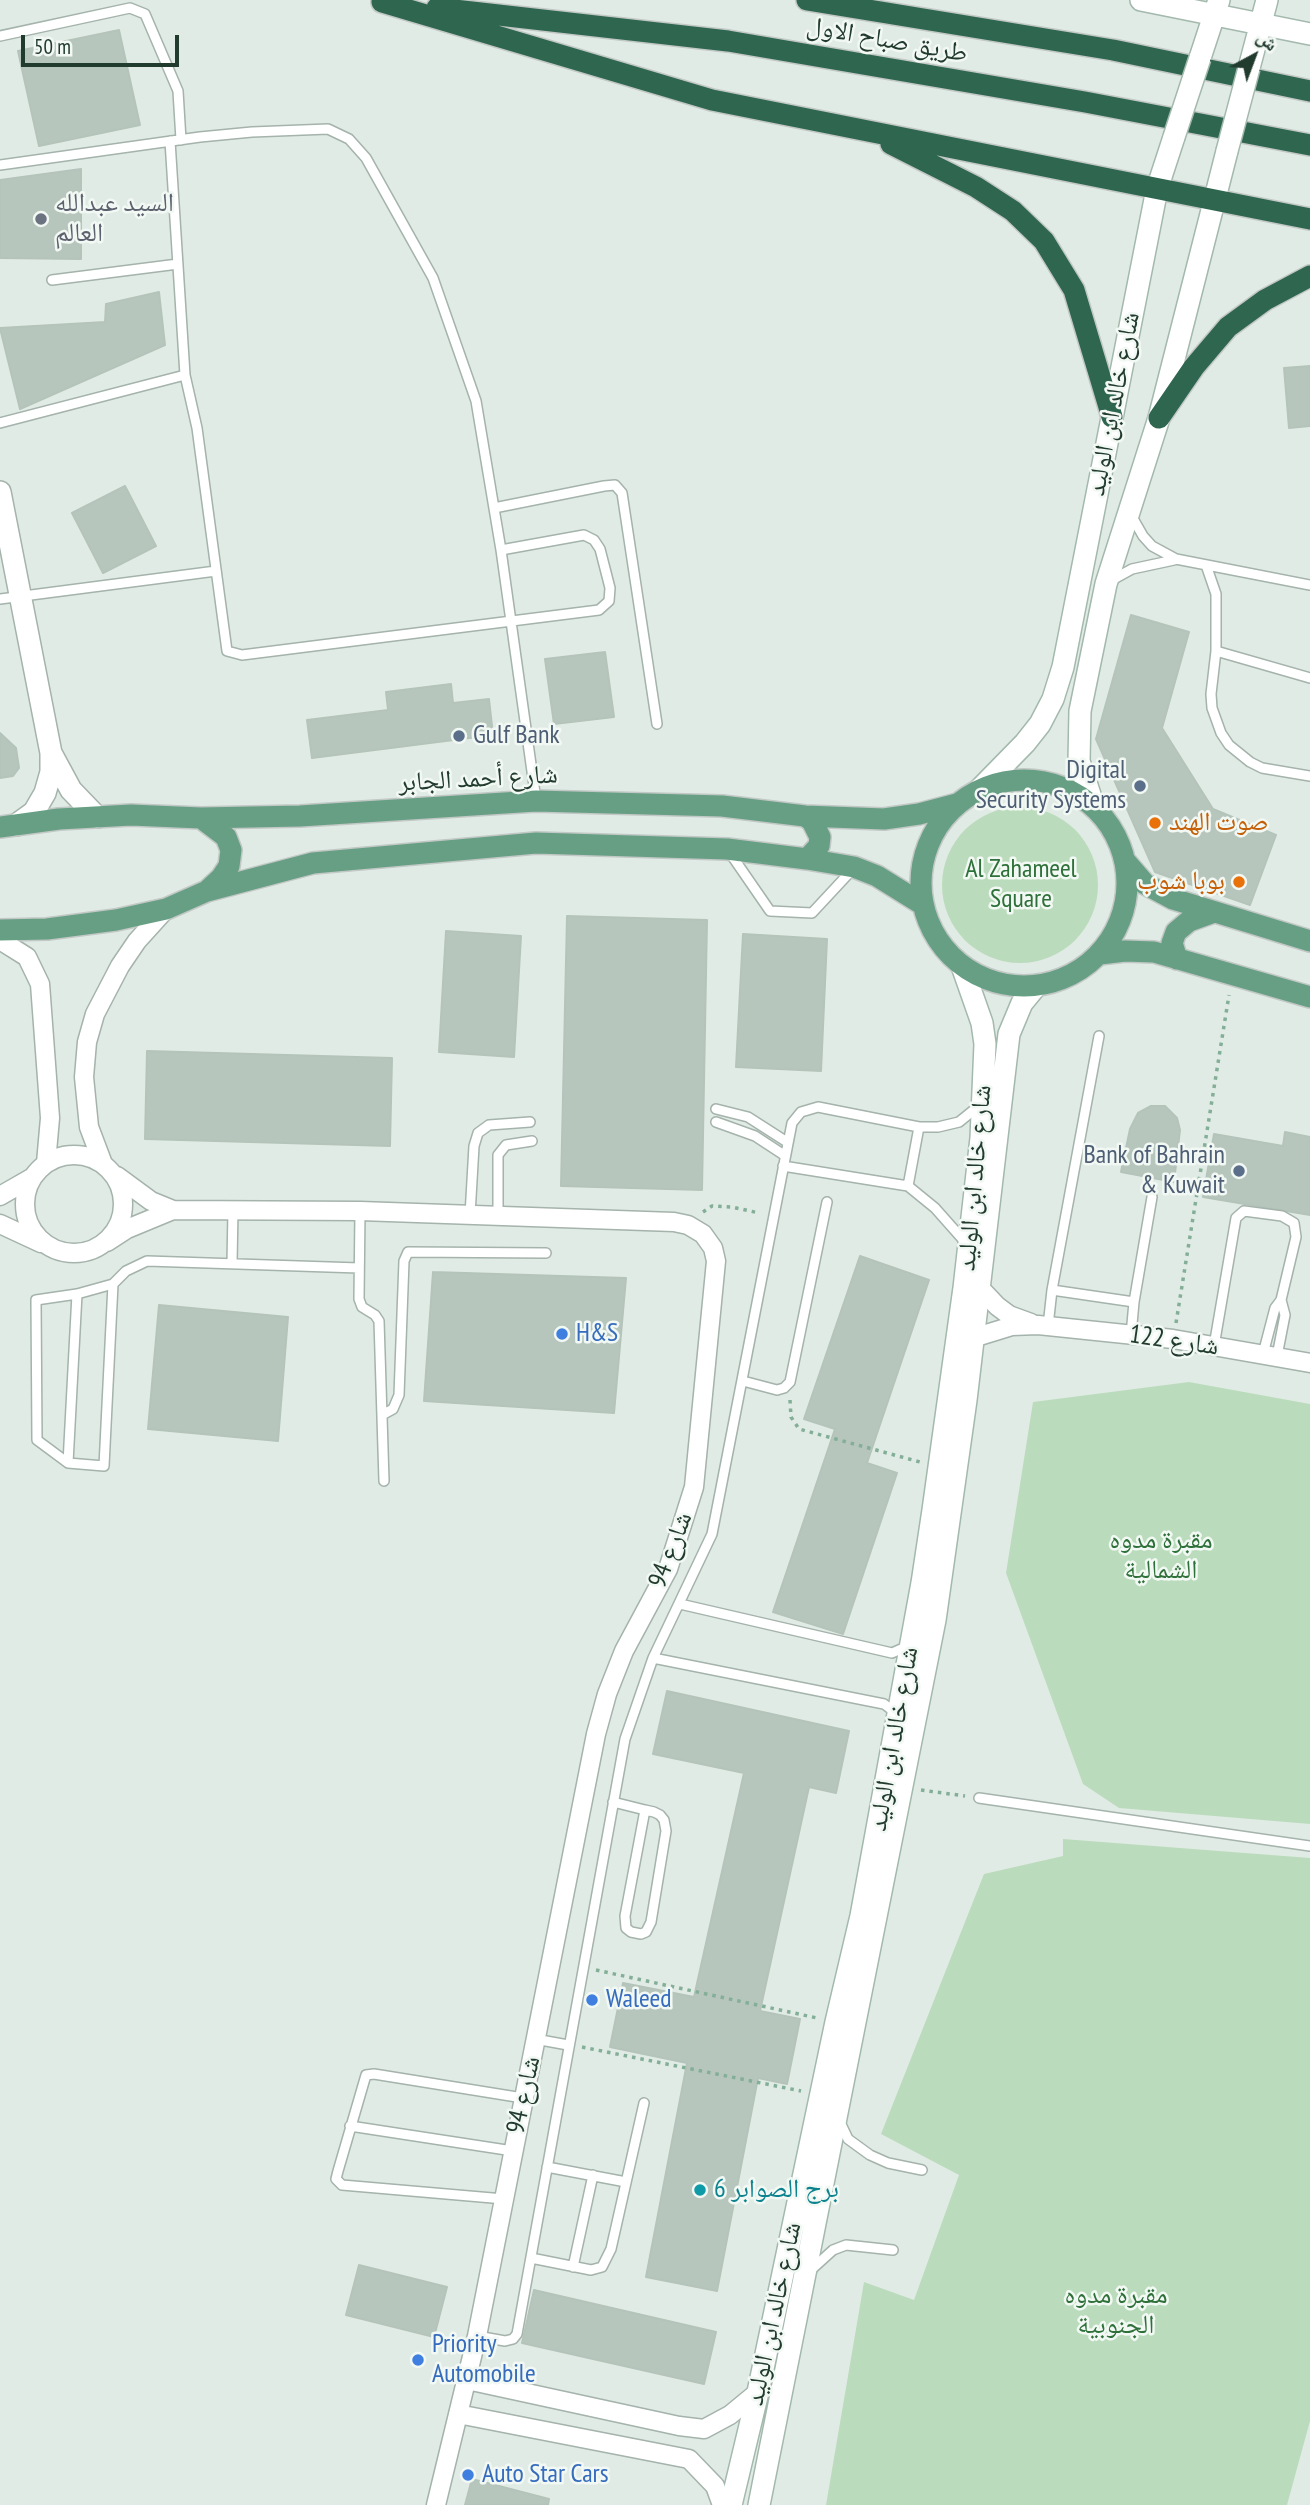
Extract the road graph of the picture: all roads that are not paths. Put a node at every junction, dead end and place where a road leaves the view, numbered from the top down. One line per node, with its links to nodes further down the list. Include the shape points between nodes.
1 (807, 0): 9 (highway, طريق صباح الاول, via 1113,50)
2 (1141, 0): 5 (main road)
3 (1267, 0): 6 (main road, شارع خالد ابن الوليد)
4 (375, 1): 10 (highway, via 712,100); 13 (highway, طريق صباح الاول, via 727,41)
5 (1217, 7): 6 (main road); 15 (main road, شارع خالد ابن الوليد, bridge)
6 (1261, 24): 7 (main road); 16 (main road, شارع خالد ابن الوليد, bridge)
7 (1310, 34)
8 (0, 36): 11 (lane, via 130,8 145,14 178,91)
9 (1310, 91)
10 (864, 131): 15 (highway); 22 (highway, via 976,187 1013,211 1044,241 1074,290)
11 (181, 140): 12 (lane); 26 (lane, via 328,129 349,139 366,158 433,278 476,401)
12 (170, 141): 14 (lane); 18 (lane)
13 (1310, 145)
14 (0, 165)
15 (1157, 189): 16 (highway); 22 (main road, شارع خالد ابن الوليد)
16 (1214, 200): 17 (highway); 23 (main road, شارع خالد ابن الوليد)
17 (1310, 219)
18 (178, 264): 20 (lane); 21 (lane)
19 (1310, 276): 23 (highway, via 1228,327 1194,366)
20 (52, 280)
21 (185, 374): 24 (lane); 31 (lane, via 200,440)
22 (1112, 417): 41 (main road, شارع خالد ابن الوليد, via 1053,699 1026,743)
23 (1159, 418): 27 (main road, شارع خالد ابن الوليد)
24 (0, 423)
25 (0, 492): 34 (main road)
26 (494, 508): 28 (lane); 38 (lane, via 604,485 615,485 622,493)
27 (1130, 511): 29 (lane, via 1152,546); 32 (main road, شارع خالد ابن الوليد)
28 (501, 550): 35 (lane); 35 (lane, via 584,535 600,549 610,589 609,601 599,610)
29 (1176, 559): 30 (lane); 32 (lane, via 1132,569)
30 (1206, 565): 33 (lane); 36 (lane, via 1216,594)
31 (216, 571): 34 (lane); 35 (lane, via 227,652 242,655)
32 (1106, 584): 44 (main road, شارع خالد ابن الوليد, via 1080,711 1079,761)
33 (1310, 585)
34 (10, 597): 39 (main road)
35 (510, 620): 42 (lane)
36 (1216, 651): 37 (lane); 40 (lane, via 1212,708 1229,745 1262,768)
37 (1310, 678)
38 (657, 724)
39 (51, 753): 46 (main road, via 71,790); 48 (main road, via 45,793 34,812)
40 (1310, 776)
41 (980, 789): 43 (main road); 44 (main road, via 1003,782 1051,783)
42 (536, 801): 45 (main road, شارع أحمد الجابر, via 722,806); 47 (main road, شارع أحمد الجابر)
43 (957, 804): 45 (main road, شارع أحمد الجابر, via 884,819); 54 (main road, via 930,838 921,870)
44 (1094, 807): 51 (main road, via 1118,841)
45 (805, 816): 50 (main road, via 813,821 820,837)
46 (97, 817): 47 (main road, شارع أحمد الجابر); 48 (main road, شارع أحمد الجابر)
47 (201, 818): 53 (main road, via 226,837 231,850 229,866)
48 (8, 826)
49 (727, 849): 50 (main road); 52 (lane, via 770,911 812,914); 53 (main road, via 536,843 461,849 313,863)
50 (807, 859): 52 (main road)
51 (1125, 861): 56 (main road, via 1145,884); 60 (main road, via 1126,901 1112,938)
52 (854, 867): 54 (main road)
53 (207, 891): 55 (main road)
54 (922, 904): 62 (main road, via 937,938)
55 (166, 909): 57 (main road, via 47,929); 75 (street, via 120,966 95,1014 87,1042 84,1077 89,1127)
56 (1214, 912): 59 (main road); 61 (main road, via 1189,921 1176,932 1172,943)
57 (0, 930)
58 (0, 940): 74 (street, via 27,957 40,984 50,1118)
59 (1310, 941)
60 (1100, 954): 61 (main road, via 1125,951); 63 (main road, via 1071,975)
61 (1177, 959): 64 (main road)
62 (962, 966): 63 (main road, via 1005,985); 66 (main road, شارع خالد ابن الوليد, via 982,1023)
63 (1037, 986): 94 (main road, شارع خالد ابن الوليد, via 1022,1003 1009,1034)
64 (1310, 997)
65 (1099, 1036): 95 (lane)
66 (982, 1103): 70 (lane, via 950,1126); 88 (main road, شارع خالد ابن الوليد)
67 (716, 1109): 72 (lane, via 748,1117)
68 (530, 1122): 84 (lane, via 489,1125 478,1133)
69 (716, 1122): 73 (lane, via 755,1136)
70 (919, 1127): 72 (lane, via 818,1107 802,1112 792,1123); 77 (lane)
71 (532, 1142): 85 (lane, via 506,1145 498,1155)
72 (787, 1142): 73 (lane)
73 (784, 1161): 77 (lane); 104 (lane)
74 (46, 1163): 75 (street, via 69,1155 92,1158); 76 (street)
75 (108, 1168): 81 (street, via 151,1201); 87 (street, via 122,1190 124,1209)
76 (33, 1177): 78 (street); 89 (street, via 27,1189 27,1216)
77 (908, 1186): 88 (lane, via 945,1218)
78 (0, 1196)
79 (1152, 1197): 97 (lane)
80 (827, 1202): 104 (lane, via 790,1382 777,1390)
81 (173, 1210): 82 (street); 87 (street)
82 (233, 1210): 83 (street); 91 (lane)
83 (360, 1210): 84 (street); 92 (lane)
84 (470, 1215): 85 (street)
85 (498, 1215): 116 (street, شارع 94, via 674,1222 703,1234 716,1261 694,1487 668,1569 624,1651 607,1694)
86 (0, 1224): 89 (street)
87 (107, 1242): 89 (street, via 73,1254)
88 (969, 1247): 109 (main road, شارع خالد ابن الوليد)
89 (50, 1248)
90 (547, 1252): 105 (lane, via 408,1252 399,1395 393,1409)
91 (232, 1263): 92 (lane); 93 (lane, via 148,1261 126,1271)
92 (359, 1268): 105 (lane, via 360,1303 379,1321)
93 (113, 1284): 96 (lane); 106 (lane, via 104,1466)
94 (979, 1287): 98 (street, شارع 122, via 1009,1315); 100 (main road, شارع خالد ابن الوليد)
95 (1052, 1290): 97 (lane); 98 (lane)
96 (77, 1294): 106 (lane); 106 (lane, via 36,1300 37,1440)
97 (1134, 1302): 99 (lane)
98 (1043, 1326): 99 (street, شارع 122); 100 (street, شارع 122, via 1012,1326)
99 (1132, 1335): 101 (street, شارع 122)
100 (973, 1338): 120 (main road, شارع خالد ابن الوليد, via 935,1620)
101 (1214, 1346): 102 (street, شارع 122); 102 (lane, via 1236,1218 1244,1211 1282,1216 1294,1223 1296,1237 1281,1300 1285,1315)
102 (1270, 1355): 103 (street, شارع 122)
103 (1310, 1363)
104 (743, 1381): 108 (lane, via 712,1534)
105 (382, 1415): 107 (lane)
106 (68, 1463)
107 (384, 1481)
108 (680, 1604): 109 (lane, via 892,1653); 110 (lane)
109 (911, 1644): 111 (main road, شارع خالد ابن الوليد)
110 (653, 1658): 111 (lane, via 884,1704); 113 (lane, via 625,1739)
111 (898, 1716): 134 (main road, شارع خالد ابن الوليد, via 863,1904)
112 (979, 1798): 115 (lane)
113 (613, 1802): 114 (lane); 117 (lane)
114 (645, 1810): 114 (lane, via 660,1815 666,1831 651,1922 641,1934 626,1928 625,1916)
115 (1310, 1846)
116 (536, 2039): 117 (lane); 118 (street, شارع 94)
117 (568, 2045): 123 (lane)
118 (523, 2098): 121 (lane, via 366,2075); 122 (street, شارع 94)
119 (644, 2103): 126 (lane)
120 (837, 2115): 124 (lane, via 848,2139 870,2155); 131 (main road, شارع خالد ابن الوليد)
121 (350, 2126): 122 (lane); 127 (lane, via 336,2179 342,2185)
122 (513, 2151): 127 (street, شارع 94)
123 (547, 2167): 125 (lane); 129 (lane)
124 (922, 2170)
125 (593, 2175): 126 (lane); 130 (lane)
126 (626, 2182): 130 (lane, via 611,2249 602,2267)
127 (503, 2199): 132 (street, شارع 94)
128 (893, 2250): 131 (lane, via 846,2245 817,2262)
129 (531, 2258): 130 (lane); 132 (lane, via 517,2334 505,2342)
130 (573, 2267)
131 (805, 2279): 139 (main road, شارع خالد ابن الوليد)
132 (477, 2336): 133 (street, شارع 94)
133 (467, 2380): 134 (street, via 704,2429); 135 (street, شارع 94)
134 (758, 2392): 138 (main road, شارع خالد ابن الوليد)
135 (458, 2414): 136 (street, شارع 94); 137 (street, via 689,2459 715,2486)
136 (436, 2505)
137 (722, 2505)
138 (730, 2505)
139 (759, 2505)

